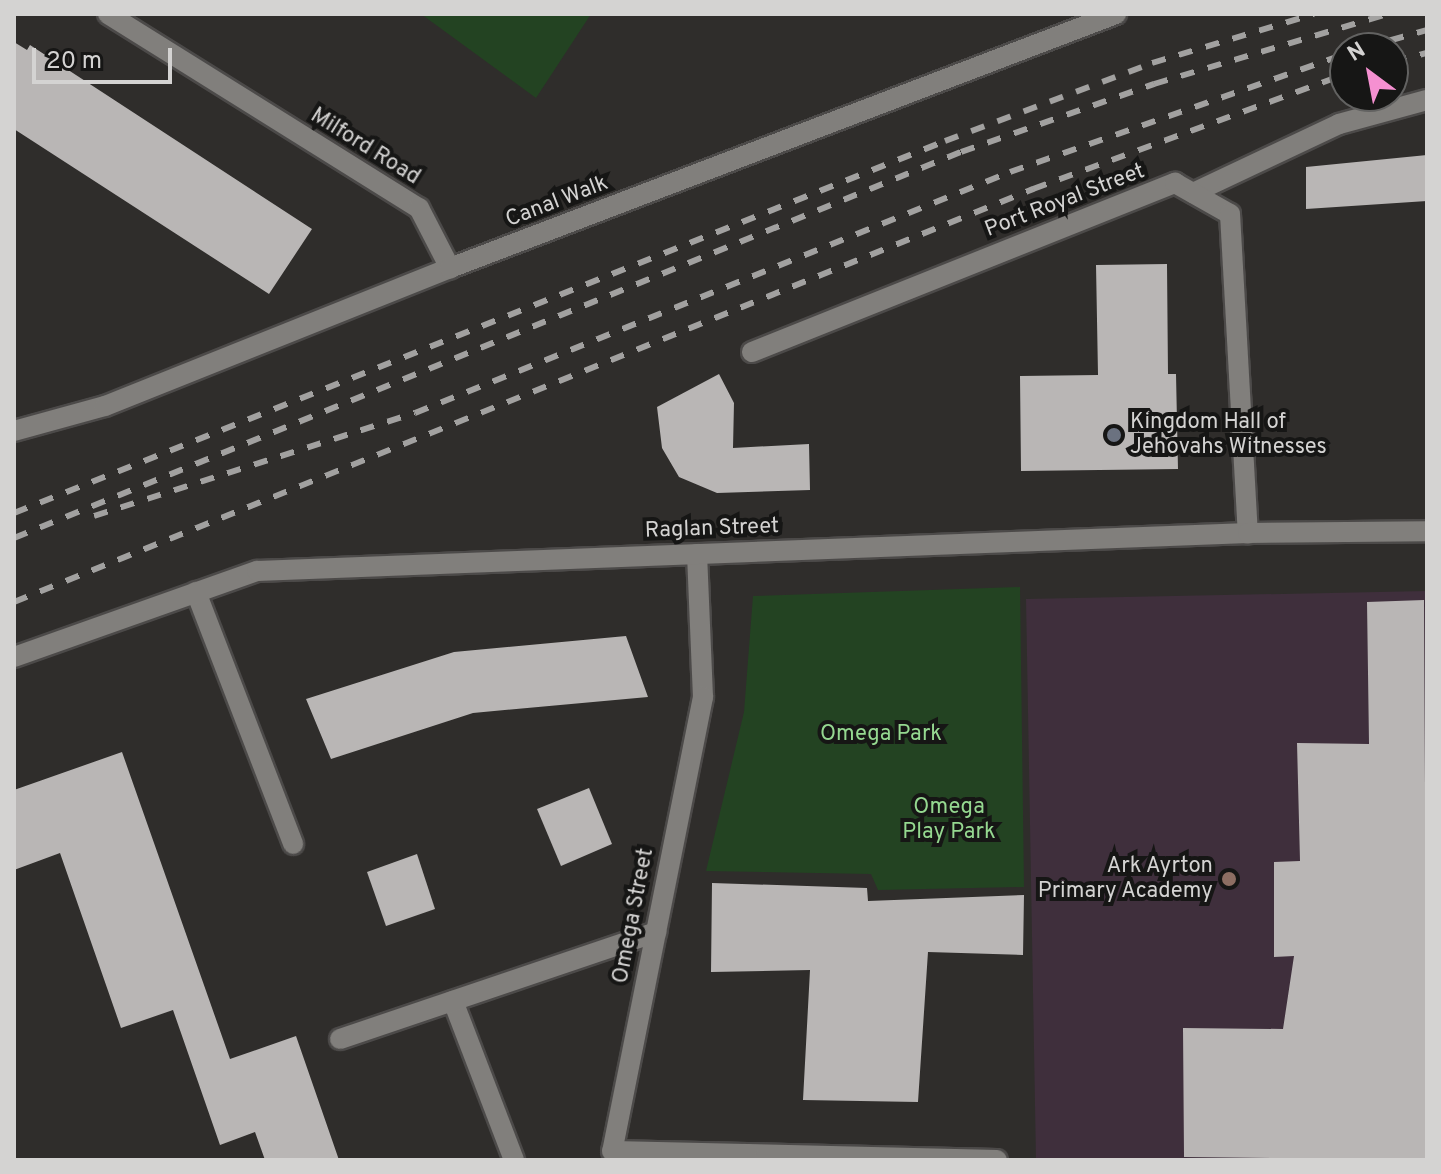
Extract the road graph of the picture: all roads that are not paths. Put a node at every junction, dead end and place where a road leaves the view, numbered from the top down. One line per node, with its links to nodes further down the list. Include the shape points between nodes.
1 (108, 14): 5 (street, Milford Road, via 419,208)
2 (1116, 14): 5 (street, Canal Walk)
3 (1427, 100): 4 (street, via 1339,124)
4 (1193, 193): 6 (street, Port Royal Street, via 1175,183); 9 (street, Port Royal Street, via 1230,214)
5 (450, 268): 7 (street, Canal Walk, via 105,406)
6 (752, 352)
7 (14, 431)
8 (1427, 531): 9 (street, Raglan Street)
9 (1248, 533): 10 (street, Raglan Street)
10 (697, 554): 11 (street, Raglan Street, via 257,571); 14 (street, Omega Street, via 703,697)
11 (196, 592): 12 (street, Raglan Street); 13 (street)
12 (14, 657)
13 (293, 844)
14 (656, 932): 15 (street); 18 (street, Omega Street, via 612,1151)
15 (453, 1001): 16 (street); 17 (street)
16 (340, 1039)
17 (514, 1160)
18 (997, 1160)

